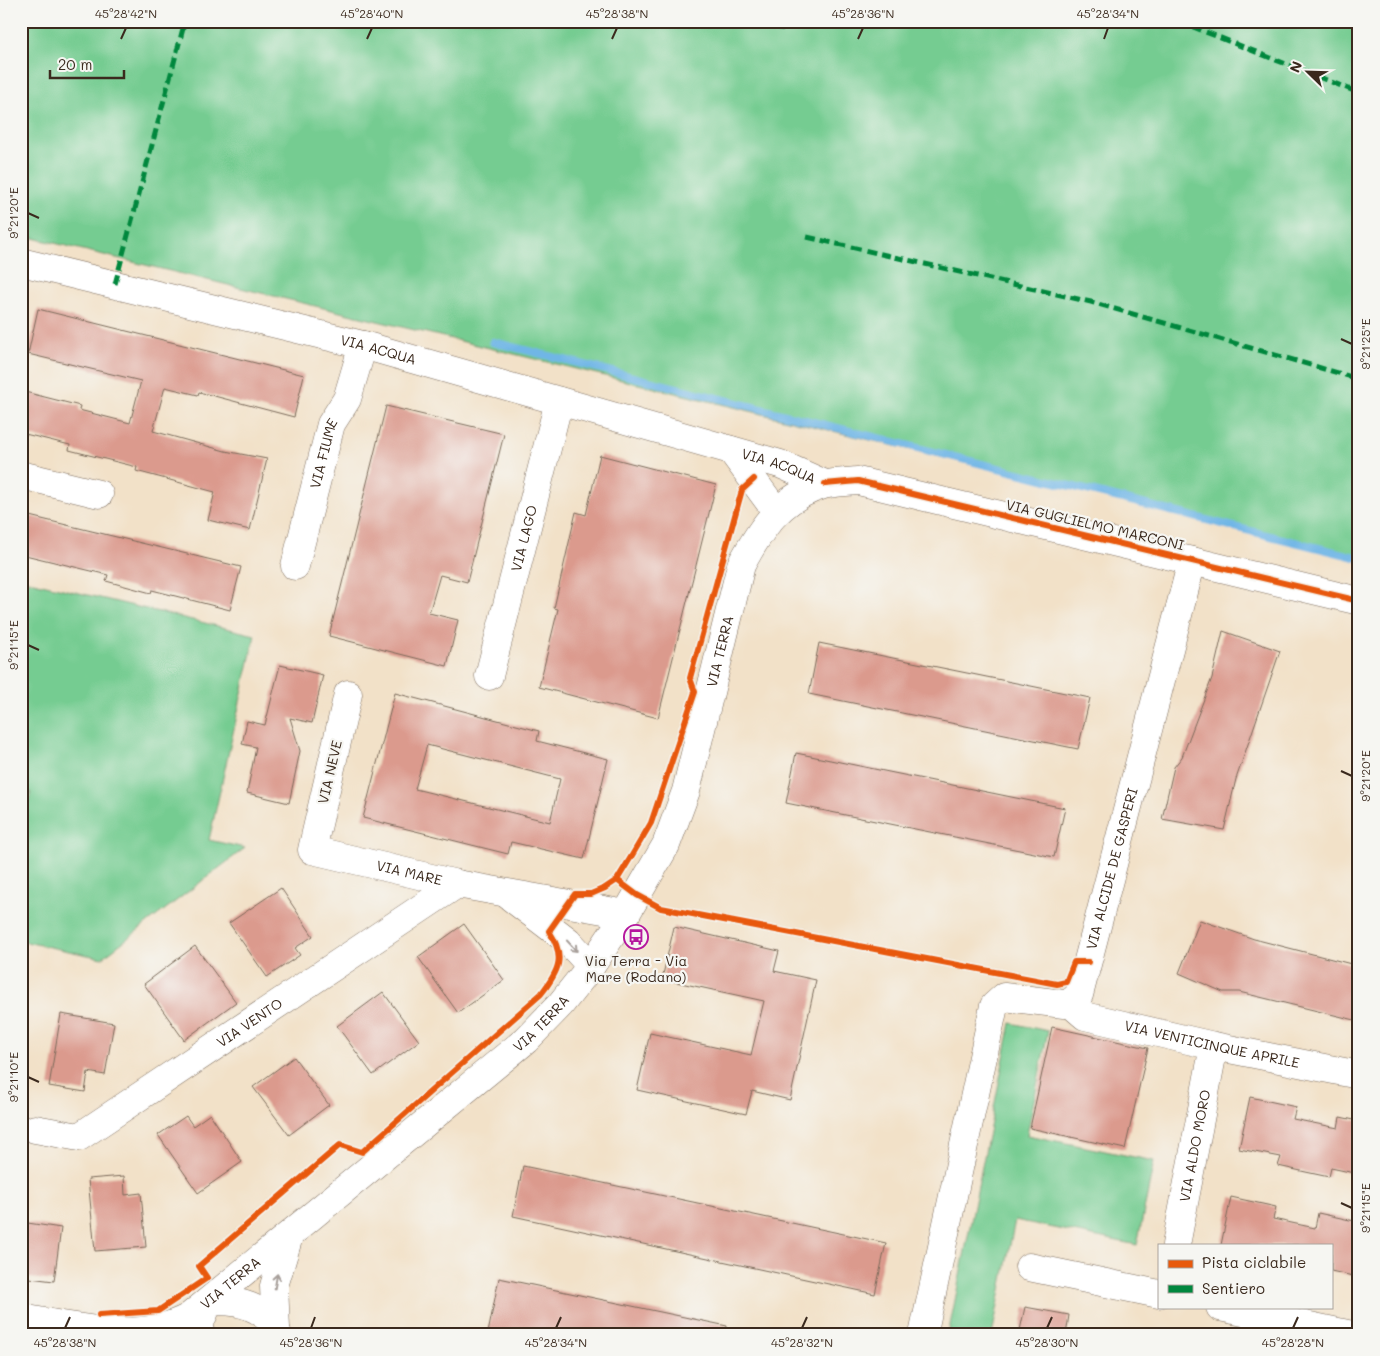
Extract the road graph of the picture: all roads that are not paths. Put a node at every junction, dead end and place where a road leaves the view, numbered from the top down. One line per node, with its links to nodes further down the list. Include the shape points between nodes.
1 (21, 262): 2 (street, VIA ACQUA)
2 (363, 345): 3 (street, VIA ACQUA); 10 (street, VIA FIUME, via 348,399 331,424)
3 (559, 401): 4 (street, VIA ACQUA); 12 (street, VIA LAGO)
4 (731, 450): 6 (street, VIA ACQUA, via 780,464); 8 (street, VIA ACQUA)
5 (21, 475): 7 (street)
6 (825, 484): 8 (street, VIA TERRA, via 801,494); 9 (street, VIA GUGLIELMO MARCONI, via 858,482)
7 (99, 494)
8 (776, 511): 17 (street, VIA TERRA, via 757,534 741,565 686,791 666,845)
9 (1192, 561): 11 (street, VIA GUGLIELMO MARCONI); 19 (street, VIA ALCIDE DE GASPERI, via 1081,990)
10 (295, 566)
11 (1359, 601)
12 (489, 676)
13 (348, 694): 14 (street, VIA NEVE)
14 (312, 850): 15 (street, VIA MARE)
15 (458, 884): 16 (street, VIA MARE); 22 (street, VIA VENTO, via 79,1137)
16 (506, 894): 17 (street, VIA MARE); 18 (street, VIA MARE, one-way to 18, via 568,941)
17 (626, 914): 18 (street, VIA TERRA)
18 (591, 966): 23 (street, VIA TERRA, via 526,1040)
19 (1070, 1003): 20 (street, VIA VENTICINQUE APRILE, via 1085,1016); 32 (street, via 1004,997 994,1006)
20 (1214, 1046): 21 (street, VIA VENTICINQUE APRILE); 24 (street, VIA ALDO MORO)
21 (1359, 1075)
22 (35, 1129)
23 (289, 1236): 27 (street, VIA TERRA); 30 (street, one-way to 23, via 274,1286)
24 (1176, 1244)
25 (1029, 1267): 26 (street)
26 (1158, 1294)
27 (209, 1302): 29 (street, VIA TERRA, via 176,1324 151,1330 105,1331); 30 (street, via 237,1302 251,1307 263,1314); 31 (street)
28 (1225, 1308): 33 (street)
29 (21, 1318)
30 (277, 1332)
31 (199, 1335)
32 (923, 1335)
33 (1352, 1335)

